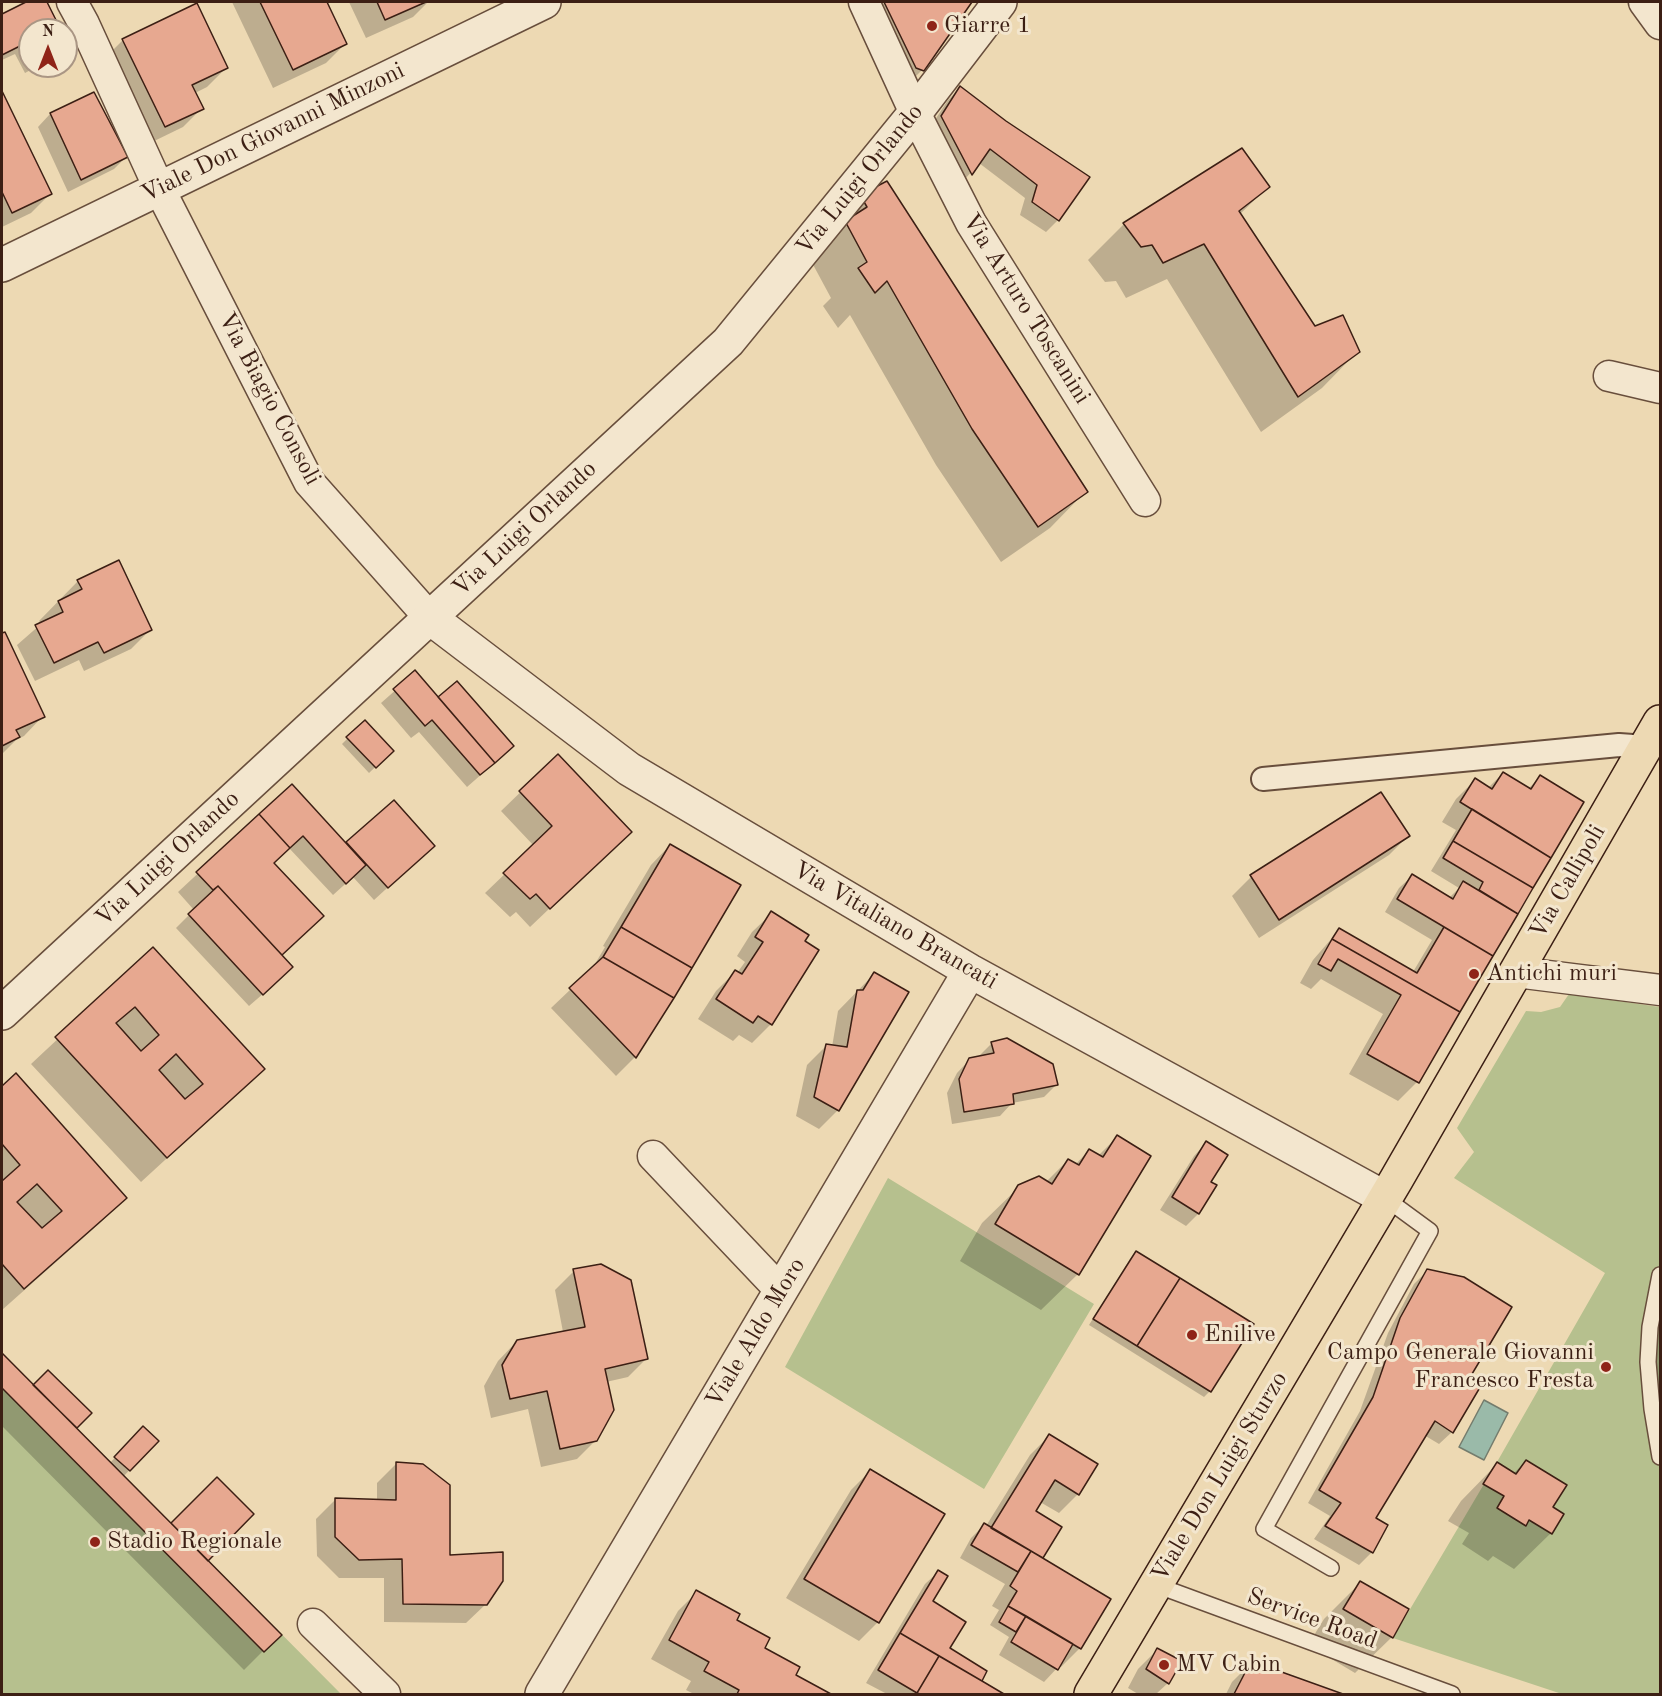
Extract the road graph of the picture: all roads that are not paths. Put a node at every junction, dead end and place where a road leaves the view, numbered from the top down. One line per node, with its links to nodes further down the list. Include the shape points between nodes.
1 (72, 2): 8 (street, Via Biagio Consoli)
2 (544, 2): 8 (street, Viale Don Giovanni Minzoni)
3 (864, 2): 7 (street, Via Arturo Toscanini)
4 (1000, 2): 7 (street, Via Luigi Orlando)
5 (1644, 2): 6 (street)
6 (1660, 24)
7 (915, 113): 12 (street, Via Arturo Toscanini, via 971,223); 13 (street, Via Luigi Orlando, via 728,342)
8 (159, 188): 9 (street, Viale Don Giovanni Minzoni); 13 (street, Via Biagio Consoli, via 309,482)
9 (2, 265)
10 (1609, 375): 11 (street)
11 (1660, 388)
12 (1145, 501)
13 (429, 617): 16 (street, Via Vitaliano Brancati, via 629,769); 19 (street, Via Luigi Orlando)
14 (1654, 735): 15 (street, via 1619,745); 17 (main road, Via Callipoli)
15 (1263, 779)
16 (970, 971): 21 (street, Via Vitaliano Brancati); 23 (street, Viale Aldo Moro)
17 (1516, 972): 18 (street); 21 (main road, Via Callipoli)
18 (1660, 990)
19 (2, 1013)
20 (653, 1156): 23 (street)
21 (1385, 1198): 25 (lane, via 1430,1231 1264,1529); 26 (main road, Viale Don Luigi Sturzo)
22 (1660, 1275): 24 (lane, via 1648,1362)
23 (781, 1291): 29 (street, Viale Aldo Moro)
24 (1660, 1457)
25 (1331, 1568)
26 (1156, 1585): 30 (main road, Viale Don Luigi Sturzo); 31 (lane, Service Road)
27 (313, 1624): 28 (street)
28 (385, 1695)
29 (542, 1695)
30 (1091, 1695)
31 (1452, 1695)

